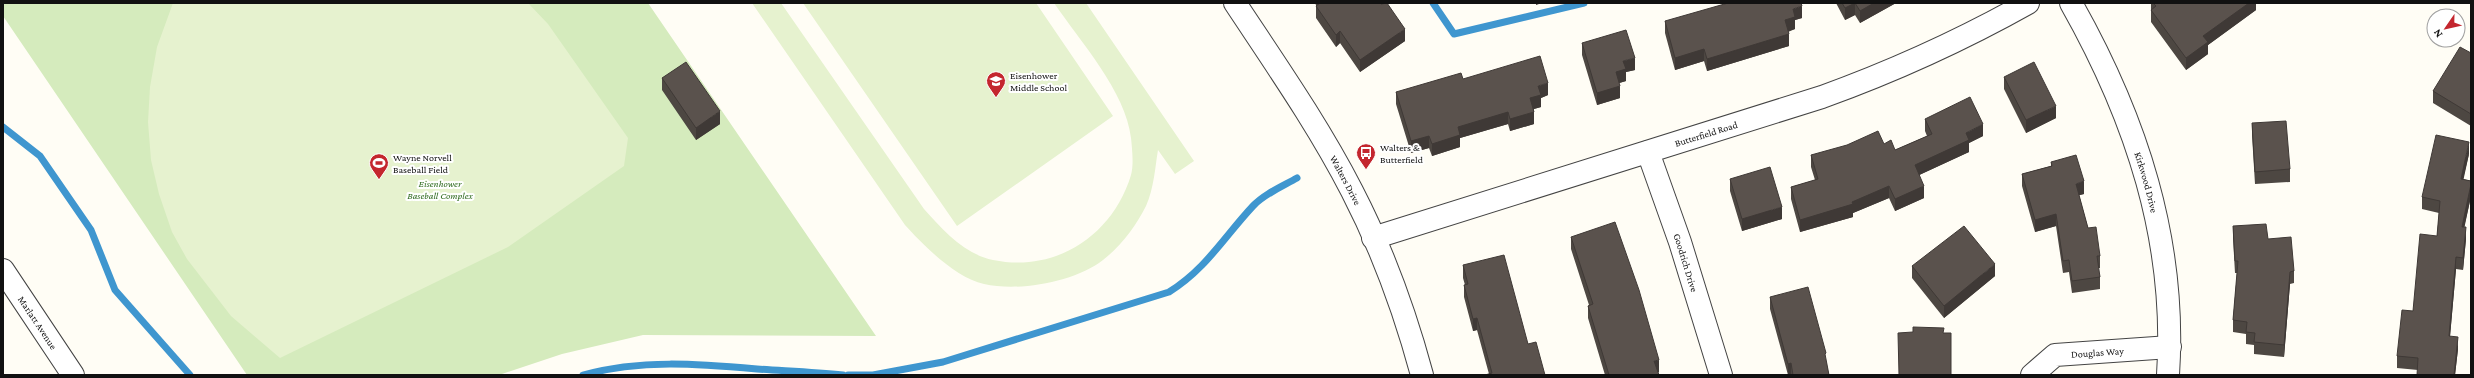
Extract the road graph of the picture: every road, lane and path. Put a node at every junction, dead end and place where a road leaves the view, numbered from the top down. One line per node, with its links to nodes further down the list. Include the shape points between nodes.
1 (1235, 3): 5 (street, Walters Drive, via 1333,157)
2 (2028, 3): 4 (street, Butterfield Road, via 1952,44 1889,73 1795,106)
3 (2071, 3): 7 (street, Kirkwood Drive, via 2116,92 2143,162 2156,216 2169,296)
4 (1648, 152): 5 (street, Butterfield Road); 10 (street, Goodrich Drive, via 1680,242)
5 (1373, 238): 9 (street, Walters Drive, via 1408,328)
6 (3, 270): 8 (street, Marlatt Avenue)
7 (2170, 348): 11 (street, Douglas Way, via 2055,355); 12 (street, Kirkwood Drive)
8 (73, 375)
9 (1422, 375)
10 (1721, 375)
11 (2032, 375)
12 (2168, 375)

